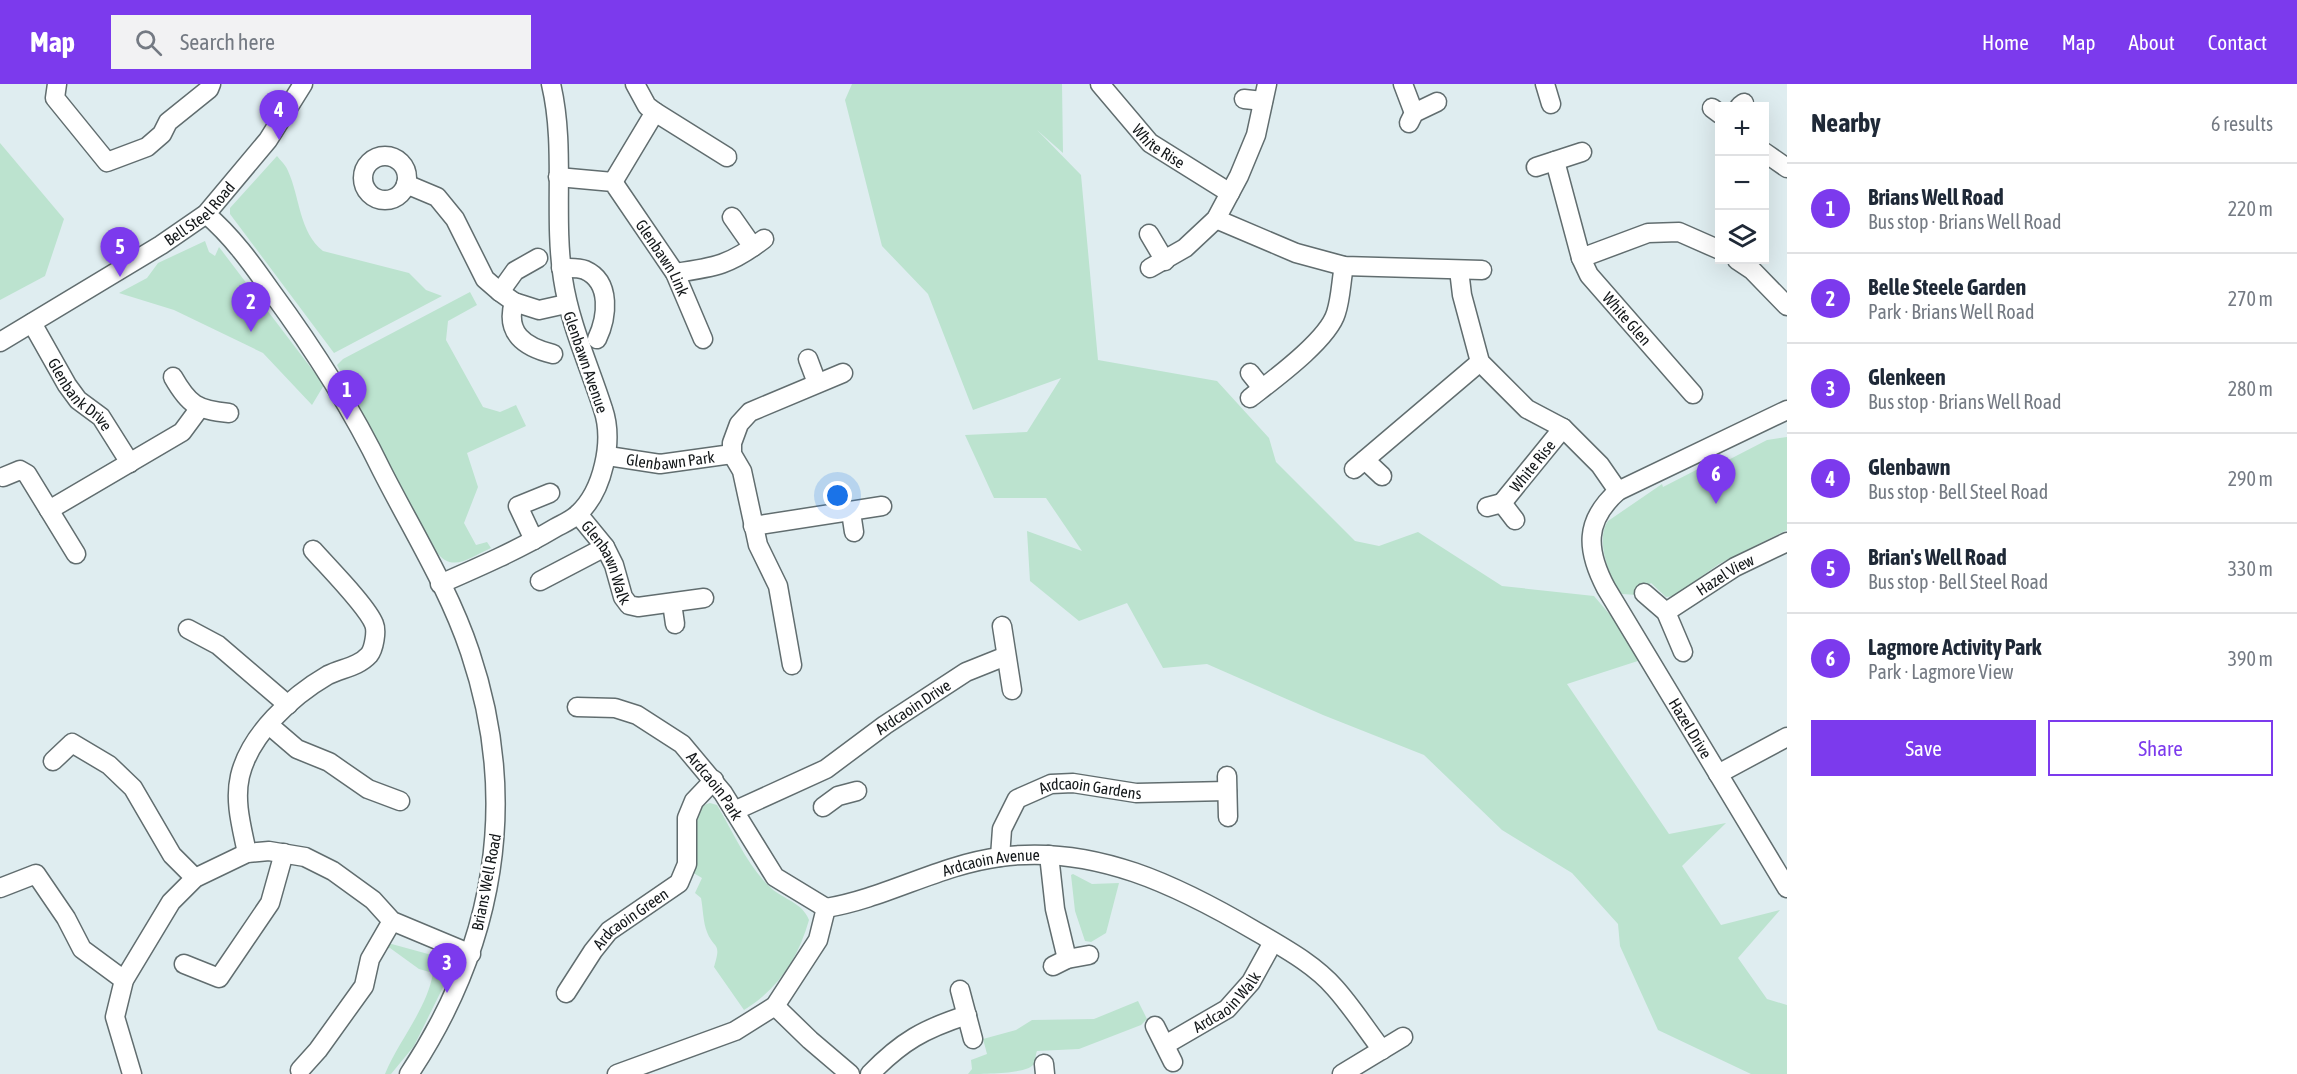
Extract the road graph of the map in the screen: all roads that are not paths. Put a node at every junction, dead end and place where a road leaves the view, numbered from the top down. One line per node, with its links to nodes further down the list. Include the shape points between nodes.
1 (57, 84): 2 (street, via 55,98 107,162 147,147 162,134 168,122)
2 (211, 84)
3 (303, 84): 24 (street, Bell Steel Road, via 268,140)
4 (551, 84): 20 (street, Glenbawn Avenue)
5 (635, 84): 13 (street, via 647,106)
6 (1100, 84): 23 (street, White Rise, via 1150,144)
7 (1403, 84): 11 (street, via 1412,118)
8 (1545, 84): 12 (street)
9 (1265, 93): 10 (street); 23 (street, via 1256,135)
10 (1244, 99)
11 (1437, 102)
12 (1551, 104)
13 (655, 111): 16 (street); 21 (street)
14 (1582, 152): 17 (street)
15 (1769, 155): 19 (street)
16 (727, 157)
17 (1555, 161): 18 (street); 30 (street, White Glen)
18 (1536, 167)
19 (1787, 168)
20 (558, 177): 21 (street); 33 (street, Glenbawn Avenue)
21 (613, 182): 36 (street, Glenbawn Link)
22 (406, 184): 37 (street, via 437,197 455,219 485,279)
23 (1230, 193): 26 (street)
24 (206, 214): 40 (street, Bell Steel Road); 76 (street, Brians Well Road, via 252,264 322,364 359,423)
25 (732, 217): 36 (street, via 758,243 739,258 719,266)
26 (1216, 219): 27 (street, via 1185,248 1157,265); 32 (street, via 1296,253)
27 (1149, 234)
28 (1715, 248): 30 (street, via 1679,232 1648,233)
29 (538, 258): 37 (street, via 515,272)
30 (1581, 258): 51 (street, White Glen, via 1589,275 1682,370)
31 (1743, 264): 39 (street)
32 (1344, 266): 34 (street); 48 (street, via 1336,314 1329,325 1298,360 1256,393)
33 (561, 268): 38 (street, Glenbawn Avenue); 41 (street, via 582,269 592,274 602,289 605,313)
34 (1459, 270): 35 (street); 46 (street, White Rise)
35 (1482, 270)
36 (675, 273): 42 (street, Glenbawn Link)
37 (507, 297): 38 (street, via 539,310); 44 (street, via 514,330 537,350)
38 (566, 304): 57 (street, Glenbawn Avenue, via 604,411)
39 (1787, 306)
40 (32, 323): 43 (street, Bell Steel Road); 58 (street, Glenbank Drive, via 67,385 78,400 101,417)
41 (597, 339)
42 (703, 339)
43 (0, 342)
44 (553, 354)
45 (808, 359): 50 (street)
46 (1480, 362): 55 (street, White Rise, via 1527,409); 59 (street, via 1360,464)
47 (843, 373): 50 (street, Glenbawn Park)
48 (1250, 373)
49 (173, 377): 52 (street, via 183,395)
50 (817, 383): 56 (street, Glenbawn Park, via 750,411 739,423)
51 (1693, 394)
52 (199, 409): 54 (street); 58 (street, via 182,432)
53 (1787, 410): 61 (street)
54 (229, 413)
55 (1563, 428): 61 (street, White Rise, via 1600,465); 67 (street, White Rise, via 1494,505)
56 (732, 454): 57 (street, Glenbawn Park, via 660,464); 68 (street, Glenbawn Park, via 742,471)
57 (608, 456): 66 (street, Glenbawn Avenue)
58 (130, 463): 64 (street)
59 (1382, 476)
60 (3, 477): 64 (street, via 20,470 27,474)
61 (1618, 491): 94 (street, Hazel Drive, via 1601,506 1593,523 1596,566)
62 (550, 493): 70 (street, via 518,506)
63 (882, 506): 65 (street)
64 (49, 510): 74 (street)
65 (850, 512): 68 (street); 69 (street)
66 (578, 514): 70 (street, Glenbawn Avenue); 72 (street, Glenbawn Walk)
67 (1515, 520)
68 (753, 526): 86 (street, Glenbawn Park, via 778,586)
69 (854, 532)
70 (534, 540): 76 (street, Glenbawn Avenue)
71 (1787, 542): 80 (street, Hazel View, via 1735,567)
72 (605, 547): 75 (street); 79 (street, Glenbawn Walk, via 629,605)
73 (313, 550): 88 (street, via 345,584 375,625 374,645 370,654 355,665 329,675)
74 (76, 554)
75 (540, 581)
76 (440, 584): 110 (street, Brians Well Road, via 470,652 492,740 497,824 492,870)
77 (1644, 593): 80 (street)
78 (704, 598): 79 (street, Glenbawn Walk)
79 (672, 603): 81 (street)
80 (1666, 612): 84 (street)
81 (675, 624)
82 (1002, 626): 85 (street)
83 (188, 629): 88 (street, via 218,645)
84 (1683, 652)
85 (1006, 656): 87 (street); 93 (street, Ardcaoin Drive, via 966,672)
86 (785, 657)
87 (1012, 690)
88 (288, 705): 90 (street)
89 (577, 706): 95 (street, Ardcaoin Park, via 615,708 637,715 682,744)
90 (269, 725): 97 (street, via 297,749 329,762 368,789); 100 (street, via 253,744 239,779 238,811)
91 (1787, 737): 94 (street)
92 (53, 761): 104 (street, via 72,743 109,765 133,788 172,855)
93 (826, 769): 96 (street, via 831,801); 98 (street, Ardcaoin Drive)
94 (1718, 774): 106 (street, Hazel Drive)
95 (714, 780): 98 (street, Ardcaoin Park); 115 (street, Ardcaoin Green, via 694,801 687,819 687,864 679,883 609,931)
96 (857, 791)
97 (400, 801)
98 (734, 811): 107 (street, Ardcaoin Park, via 775,877)
99 (1227, 817): 103 (street, Ardcaoin Gardens, via 1227,784 1136,793 1072,783 1051,784 1017,799 1002,829)
100 (247, 853): 101 (street); 104 (street)
101 (284, 853): 108 (street, via 305,857 333,871 373,900); 112 (street, via 270,903 219,978)
102 (1049, 855): 103 (street, Ardcaoin Avenue); 109 (street, Ardcaoin Avenue, via 1144,874 1189,894); 111 (street, via 1060,963)
103 (1000, 856): 107 (street, Ardcaoin Avenue, via 949,869 857,903)
104 (195, 878): 113 (street, via 171,903)
105 (0, 888): 113 (street, via 36,874 82,949)
106 (1787, 888)
107 (826, 908): 116 (street, via 818,940)
108 (392, 921): 110 (street); 124 (street, via 370,959 364,986)
109 (1273, 942): 121 (street, Ardcaoin Walk, via 1251,982 1227,1009); 122 (street, Ardcaoin Avenue, via 1335,987)
110 (471, 954): 126 (street, Brians Well Road, via 445,1016)
111 (1089, 955)
112 (184, 964)
113 (124, 980): 125 (street, via 115,1017)
114 (960, 990): 117 (street)
115 (567, 994)
116 (775, 1006): 127 (street, via 735,1031); 128 (street)
117 (967, 1016): 120 (street); 129 (street, via 933,1026 895,1048)
118 (1155, 1026): 121 (street)
119 (1403, 1037): 122 (street)
120 (973, 1039)
121 (1165, 1045): 123 (street)
122 (1382, 1050): 130 (street)
123 (1173, 1062)
124 (300, 1070)
125 (132, 1074)
126 (410, 1074)
127 (617, 1074)
128 (850, 1074)
129 (870, 1074)
130 (1342, 1074)

